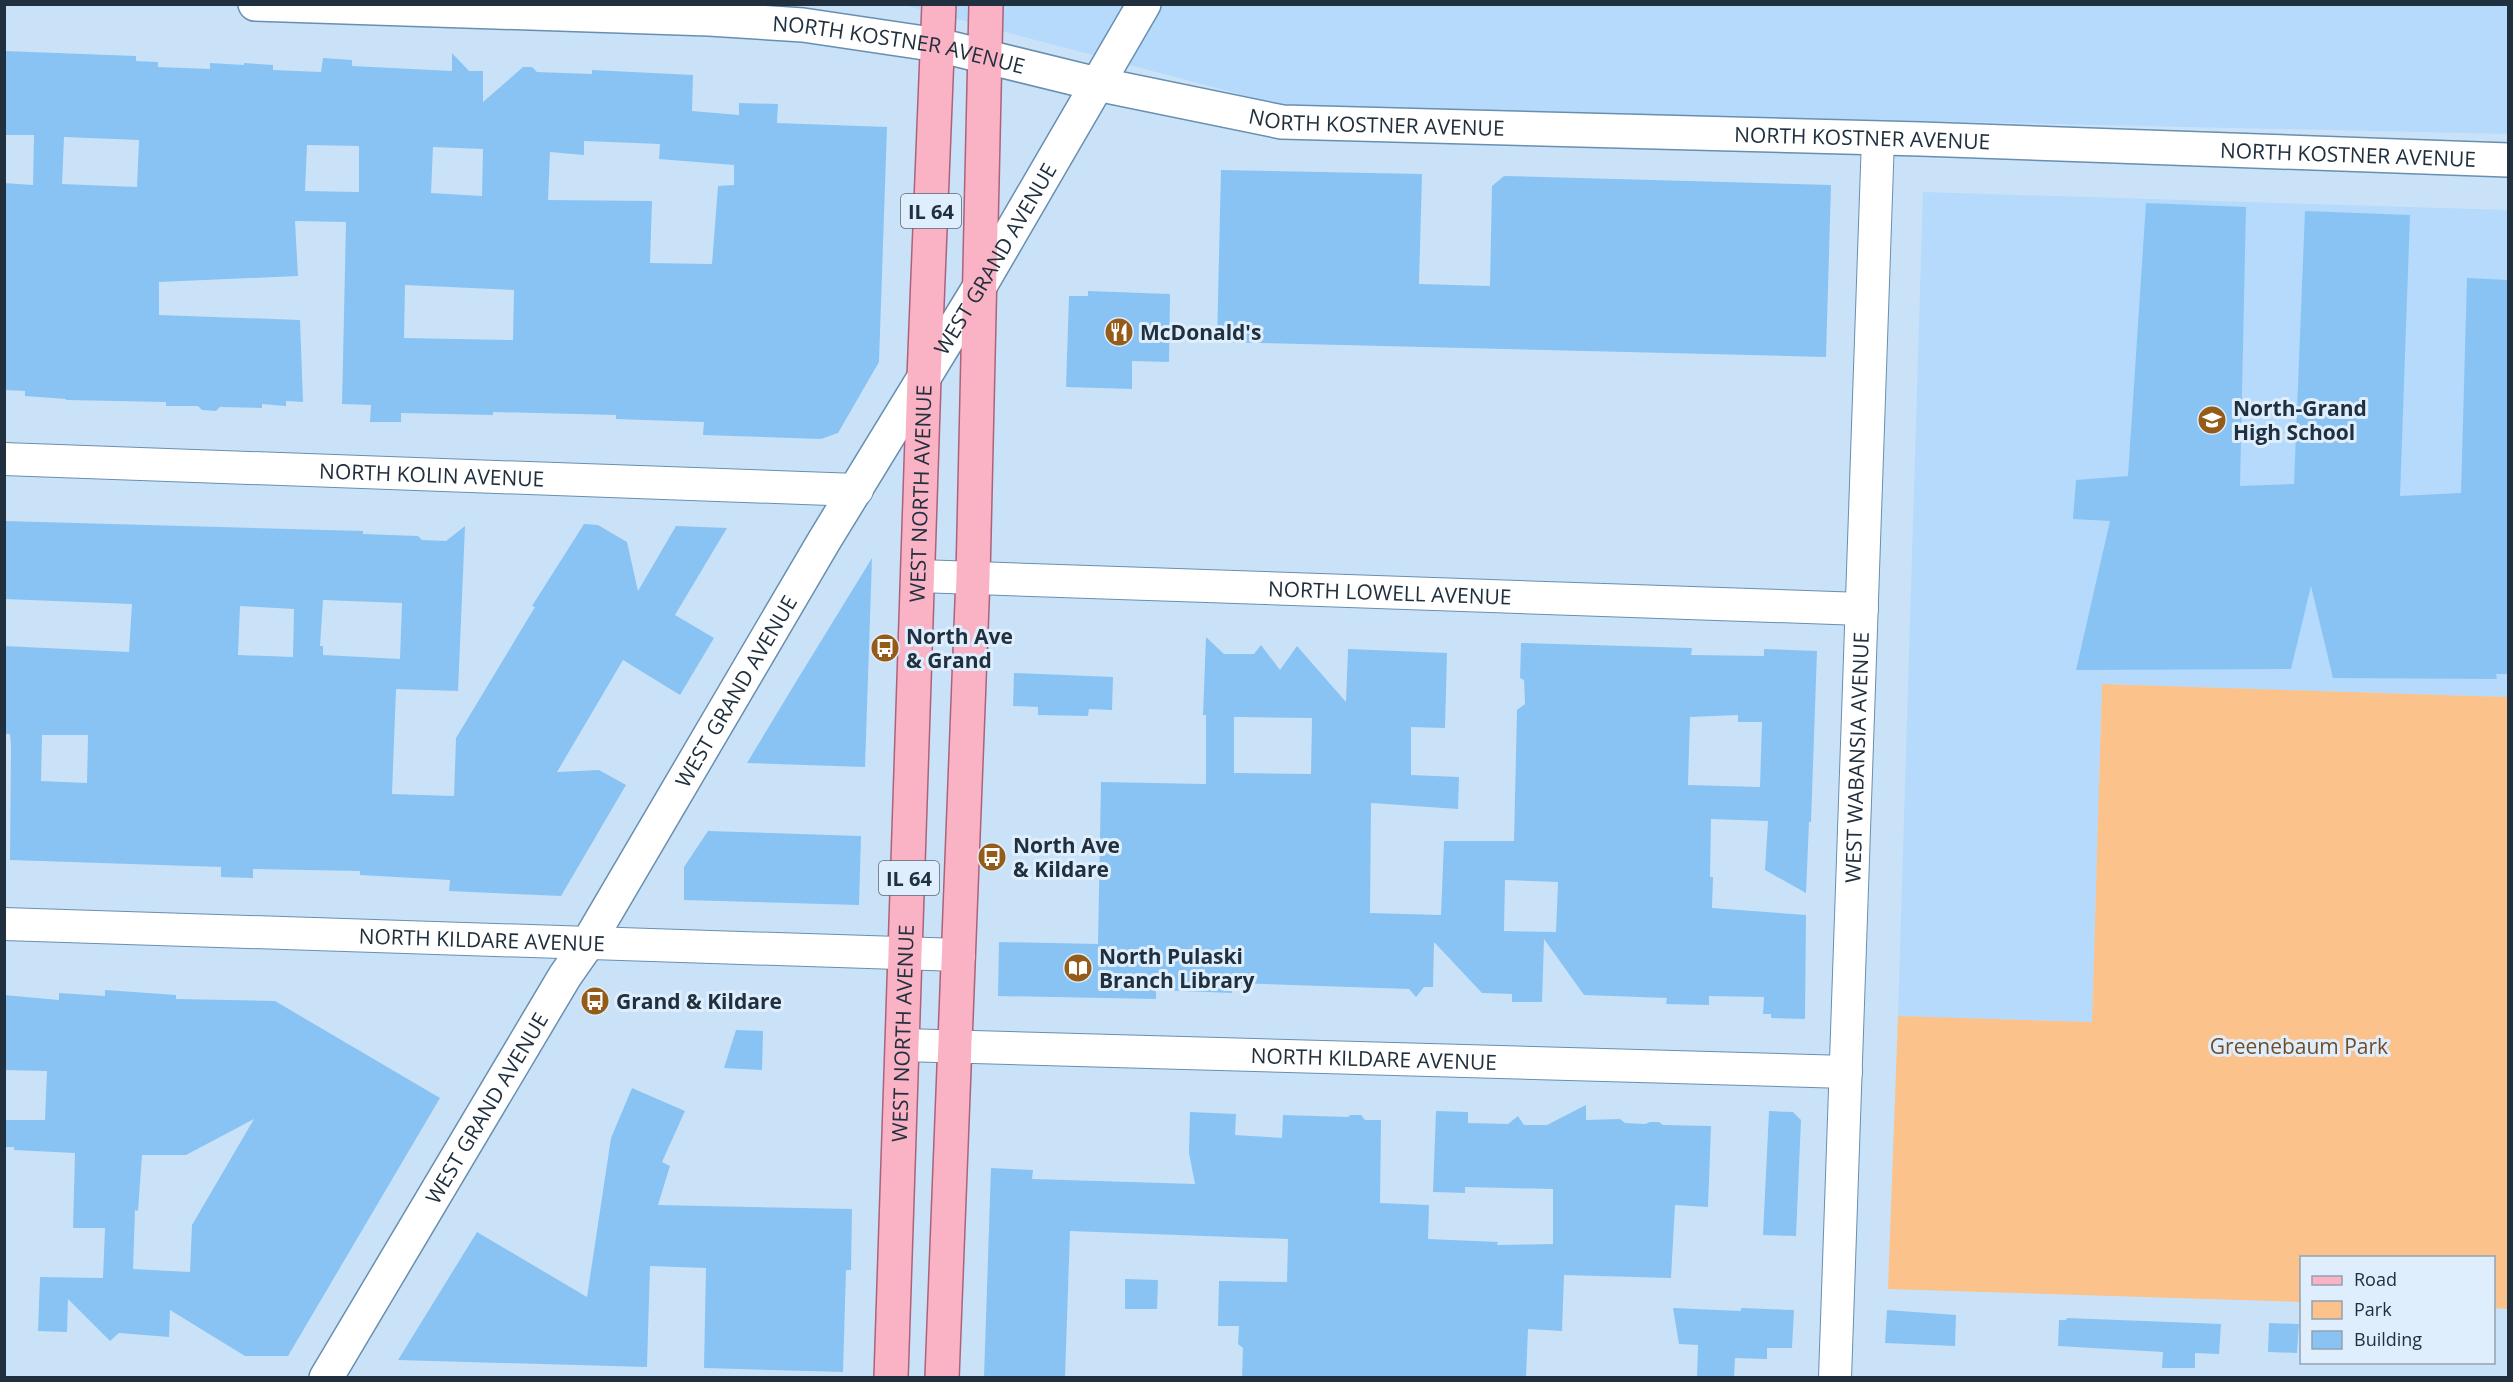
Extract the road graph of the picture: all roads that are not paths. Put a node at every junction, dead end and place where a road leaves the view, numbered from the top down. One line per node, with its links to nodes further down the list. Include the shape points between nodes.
1 (255, 4): 5 (street, NORTH KOSTNER AVENUE, via 708,19 803,25)
2 (939, 4): 5 (main road, WEST NORTH AVENUE / IL 64)
3 (986, 4): 6 (main road, IL 64)
4 (1144, 4): 7 (street, WEST GRAND AVENUE)
5 (938, 45): 6 (street, NORTH KOSTNER AVENUE); 11 (main road, WEST NORTH AVENUE / IL 64)
6 (984, 55): 7 (street, NORTH KOSTNER AVENUE); 10 (main road, IL 64)
7 (1097, 84): 8 (street, NORTH KOSTNER AVENUE, via 1282,122); 10 (street, WEST GRAND AVENUE)
8 (1878, 138): 9 (street, NORTH KOSTNER AVENUE); 16 (street, WEST WABANSIA AVENUE)
9 (2508, 160)
10 (980, 286): 11 (street, WEST GRAND AVENUE); 15 (main road, IL 64)
11 (924, 378): 13 (street, WEST GRAND AVENUE); 14 (main road, WEST NORTH AVENUE / IL 64)
12 (4, 459): 13 (street, NORTH KOLIN AVENUE)
13 (857, 490): 18 (street, WEST GRAND AVENUE)
14 (919, 576): 15 (street, NORTH LOWELL AVENUE); 19 (main road, WEST NORTH AVENUE / IL 64)
15 (973, 577): 16 (street, NORTH LOWELL AVENUE); 20 (main road, IL 64)
16 (1862, 609): 23 (street, WEST WABANSIA AVENUE)
17 (4, 924): 18 (street, NORTH KILDARE AVENUE)
18 (588, 943): 19 (street, NORTH KILDARE AVENUE); 24 (street, WEST GRAND AVENUE)
19 (906, 953): 20 (street, NORTH KILDARE AVENUE); 21 (main road, WEST NORTH AVENUE / IL 64)
20 (959, 955): 22 (main road, IL 64)
21 (902, 1045): 22 (street, NORTH KILDARE AVENUE); 25 (main road, WEST NORTH AVENUE / IL 64)
22 (956, 1046): 23 (street, NORTH KILDARE AVENUE); 26 (main road, IL 64)
23 (1846, 1072): 27 (street, WEST WABANSIA AVENUE)
24 (326, 1377)
25 (891, 1377)
26 (942, 1377)
27 (1835, 1377)

